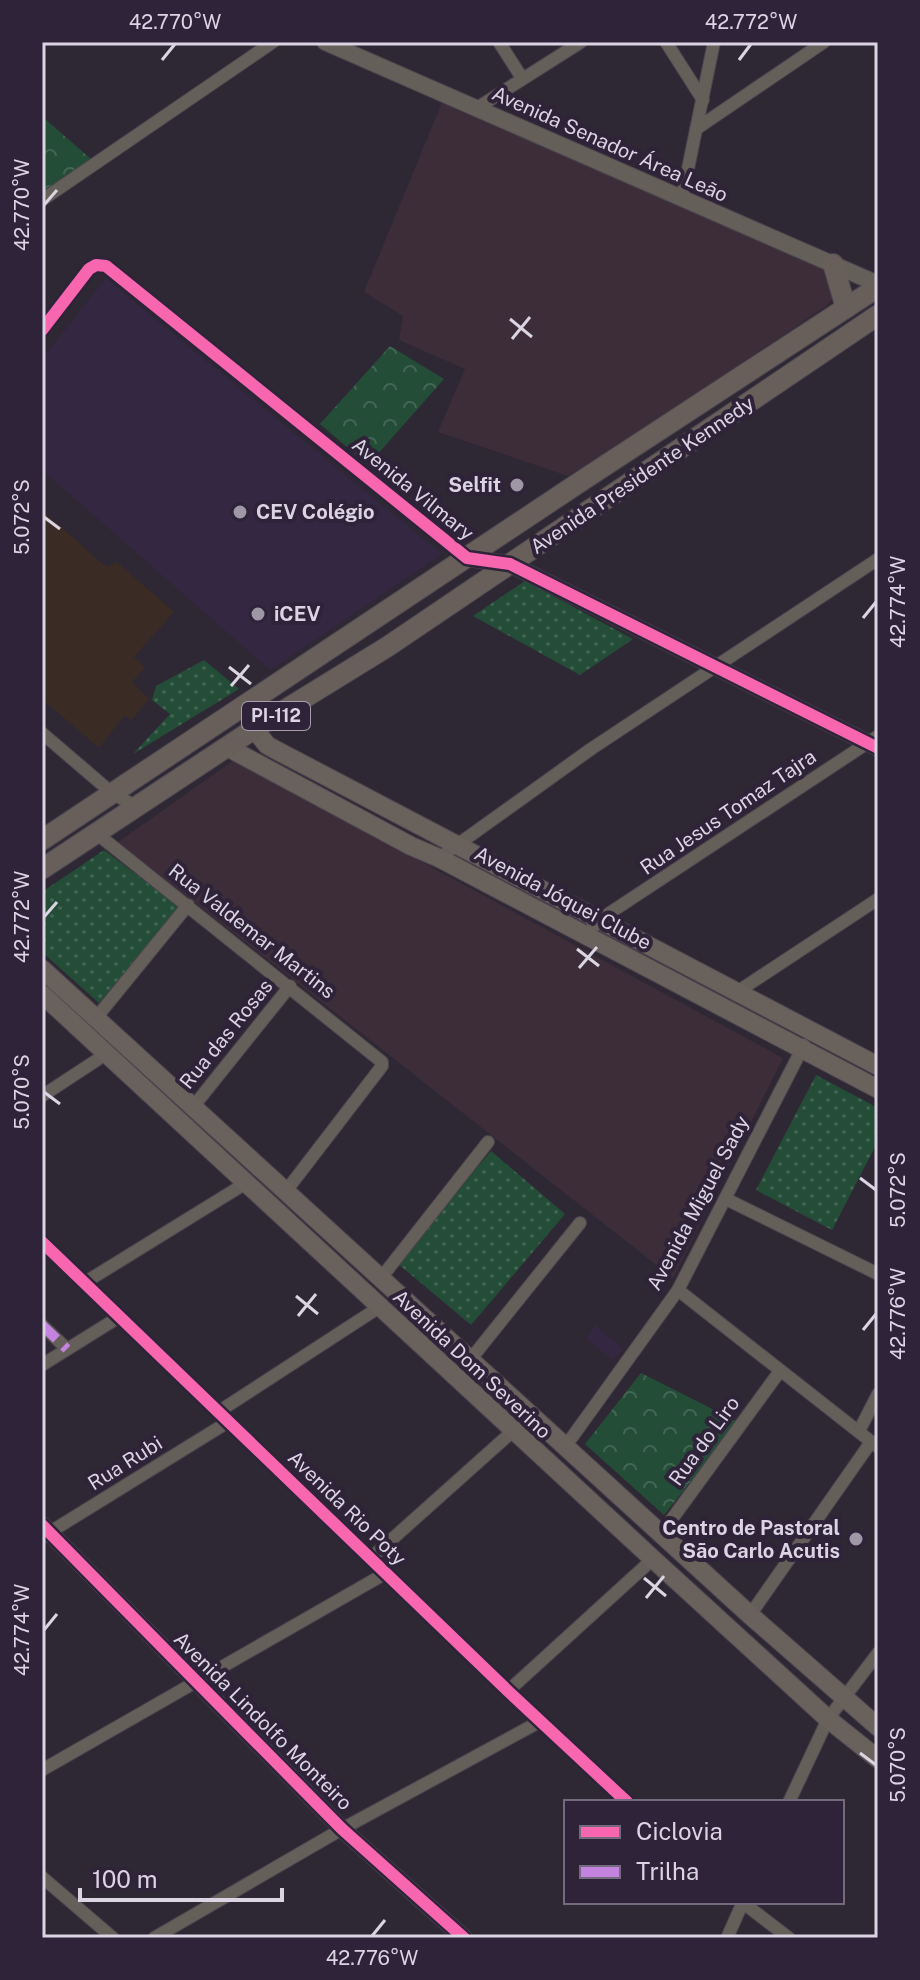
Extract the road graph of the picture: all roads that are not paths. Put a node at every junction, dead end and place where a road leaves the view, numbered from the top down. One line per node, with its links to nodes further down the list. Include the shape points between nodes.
1 (273, 42): 13 (street)
2 (325, 42): 10 (street, Avenida Senador Área Leão)
3 (499, 42): 8 (street)
4 (581, 42): 8 (street)
5 (666, 42): 9 (street)
6 (714, 42): 9 (street)
7 (824, 42): 11 (street)
8 (522, 78): 10 (street)
9 (703, 100): 11 (street)
10 (477, 108): 12 (street, Avenida Senador Área Leão)
11 (696, 129): 12 (street)
12 (682, 198): 14 (street, Avenida Senador Área Leão)
13 (42, 200)
14 (833, 264): 15 (street, Avenida Senador Área Leão); 16 (main road)
15 (878, 285): 16 (main road, Avenida Presidente Kennedy / PI-112)
16 (846, 308): 19 (main road, Avenida Presidente Kennedy / PI-112)
17 (878, 315): 21 (main road, Avenida Presidente Kennedy / PI-112)
18 (42, 330): 19 (street, Avenida Vilmary, via 89,269 109,268)
19 (467, 558): 21 (street, Avenida Vilmary); 27 (main road, Avenida Presidente Kennedy / PI-112)
20 (878, 559): 22 (street)
21 (510, 564): 22 (street, Avenida Vilmary); 23 (main road, Avenida Presidente Kennedy / PI-112)
22 (717, 665): 25 (street, Avenida Vilmary); 31 (street)
23 (254, 729): 26 (main road, Avenida Presidente Kennedy / PI-112); 31 (main road, Avenida Jóquei Clube, via 274,749)
24 (42, 733): 27 (street)
25 (875, 742): 36 (street, Rua Jesus Tomaz Tajra)
26 (227, 747): 28 (main road, Avenida Presidente Kennedy / PI-112); 32 (main road, Avenida Jóquei Clube)
27 (112, 793): 28 (street); 30 (main road, Avenida Presidente Kennedy / PI-112)
28 (135, 806): 29 (main road, Avenida Presidente Kennedy / PI-112)
29 (96, 833): 33 (main road, Avenida Presidente Kennedy / PI-112); 35 (street, Rua Valdemar Martins)
30 (42, 840)
31 (459, 845): 32 (street); 36 (main road, Avenida Jóquei Clube)
32 (439, 858): 37 (main road, Avenida Jóquei Clube)
33 (42, 869)
34 (878, 899): 40 (street)
35 (188, 905): 39 (street, Rua Valdemar Martins); 42 (street)
36 (599, 920): 37 (street, Rua Jesus Tomaz Tajra); 40 (main road, Avenida Jóquei Clube)
37 (586, 935): 44 (main road, Avenida Jóquei Clube)
38 (42, 969): 42 (main road, Avenida Dom Severino)
39 (290, 986): 49 (street, Rua das Rosas); 52 (street, Rua Valdemar Martins, via 382,1066)
40 (737, 992): 43 (main road, Avenida Jóquei Clube)
41 (42, 994): 45 (main road, Avenida Dom Severino)
42 (96, 1018): 49 (main road, Avenida Dom Severino)
43 (810, 1032): 44 (street, Avenida Miguel Sady); 46 (main road, Avenida Jóquei Clube)
44 (801, 1050): 47 (main road, Avenida Jóquei Clube); 53 (street, Avenida Miguel Sady)
45 (106, 1054): 48 (street); 51 (main road, Avenida Dom Severino)
46 (878, 1066)
47 (878, 1089)
48 (42, 1096)
49 (193, 1107): 52 (main road, Avenida Dom Severino)
50 (488, 1142): 57 (street)
51 (246, 1183): 58 (street); 60 (main road, Avenida Dom Severino)
52 (286, 1191): 57 (main road, Avenida Dom Severino)
53 (726, 1199): 56 (street); 59 (street, Avenida Miguel Sady)
54 (580, 1223): 64 (street)
55 (42, 1242): 58 (street, Avenida Rio Poty)
56 (878, 1274)
57 (381, 1278): 64 (main road, Avenida Dom Severino)
58 (84, 1283): 61 (street, Avenida Rio Poty)
59 (678, 1290): 66 (street); 73 (street, Avenida Miguel Sady)
60 (378, 1308): 68 (street); 70 (main road, Avenida Dom Severino)
61 (119, 1317): 63 (street); 68 (street, Avenida Rio Poty)
62 (42, 1325): 63 (street)
63 (67, 1349): 65 (street)
64 (470, 1360): 73 (main road, Avenida Dom Severino)
65 (42, 1365)
66 (780, 1371): 71 (street); 75 (street, Rua do Liro)
67 (878, 1394): 71 (street)
68 (218, 1412): 69 (street, Avenida Rio Poty)
69 (228, 1422): 74 (street, Rua Rubi); 76 (street, Avenida Rio Poty)
70 (513, 1431): 76 (street); 77 (main road, Avenida Dom Severino)
71 (859, 1431): 72 (street)
72 (875, 1444): 79 (street)
73 (565, 1447): 75 (main road, Avenida Dom Severino)
74 (44, 1532): 81 (street, Avenida Lindolfo Monteiro)
75 (661, 1534): 79 (main road, Avenida Dom Severino)
76 (371, 1558): 78 (street, Avenida Rio Poty)
77 (653, 1559): 82 (street); 84 (main road, Avenida Dom Severino)
78 (386, 1573): 81 (street); 82 (street, Avenida Rio Poty)
79 (750, 1615): 83 (main road, Avenida Dom Severino)
80 (878, 1653): 83 (street)
81 (197, 1682): 88 (street); 91 (street, Avenida Lindolfo Monteiro)
82 (508, 1691): 85 (street, Avenida Rio Poty)
83 (844, 1698): 84 (street); 86 (main road, Avenida Dom Severino)
84 (828, 1719): 87 (main road, Avenida Dom Severino); 90 (street)
85 (539, 1722): 89 (street, Avenida Rio Poty); 91 (street)
86 (878, 1727)
87 (878, 1759)
88 (42, 1770)
89 (625, 1800)
90 (790, 1800)
91 (342, 1829): 96 (street); 97 (street, Avenida Lindolfo Monteiro)
92 (42, 1877): 95 (street)
93 (742, 1904): 98 (street)
94 (746, 1904): 99 (street)
95 (113, 1938)
96 (154, 1938)
97 (464, 1938)
98 (727, 1938)
99 (789, 1938)

